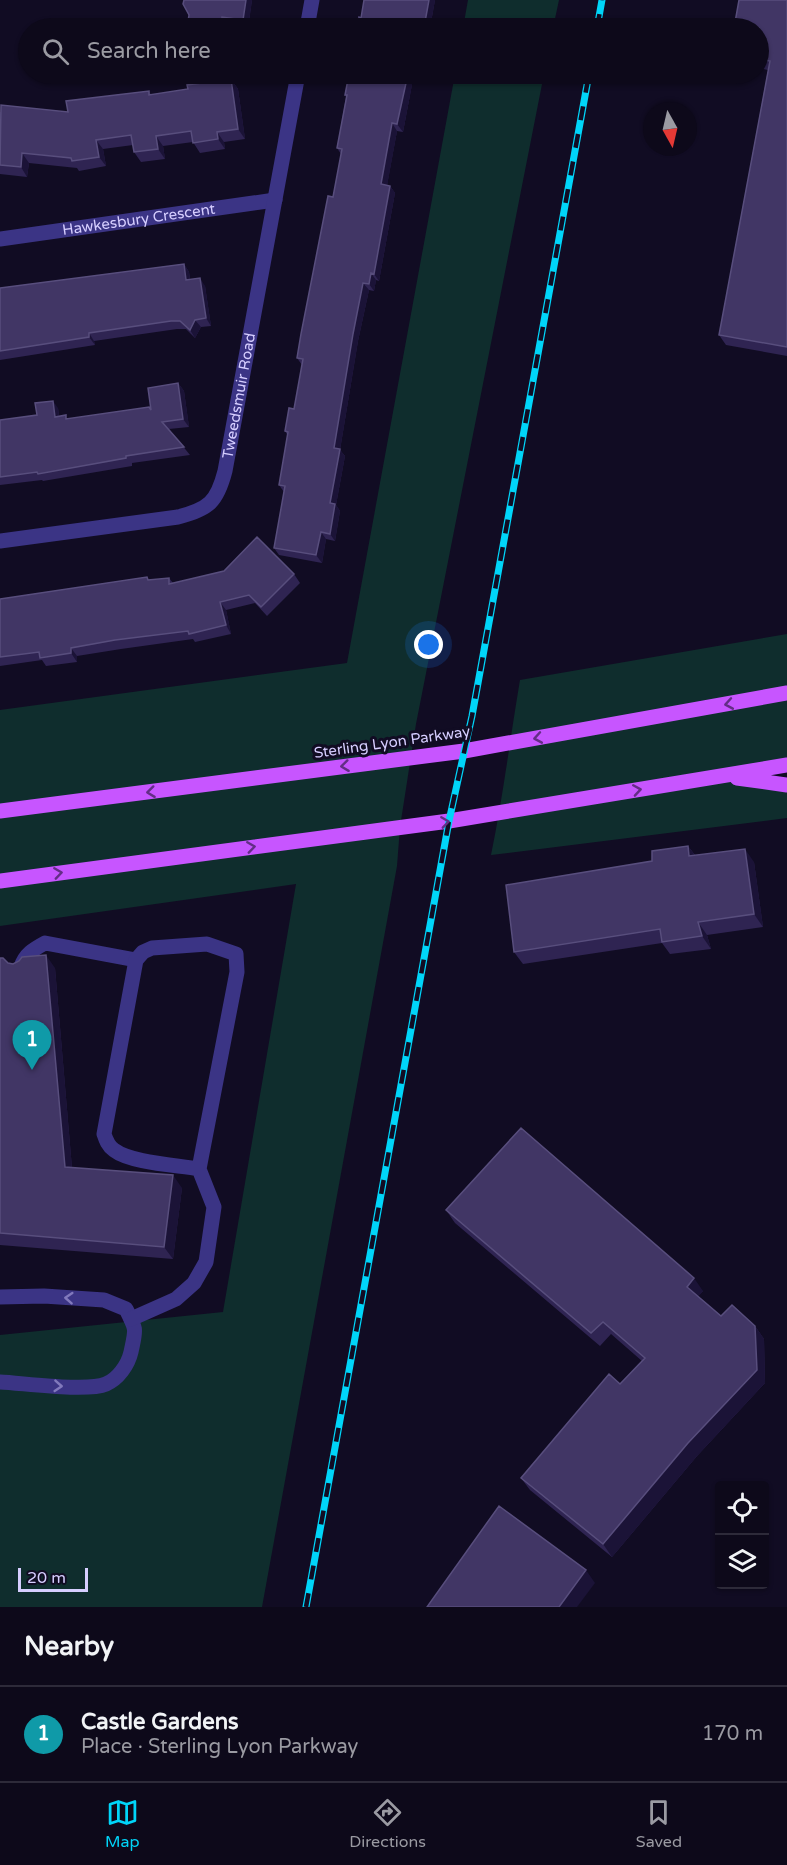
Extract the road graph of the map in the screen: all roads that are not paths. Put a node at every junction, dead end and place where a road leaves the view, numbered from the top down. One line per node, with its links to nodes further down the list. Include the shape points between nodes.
1 (312, 0): 2 (street)
2 (309, 18)
3 (296, 84): 4 (street, Tweedsmuir Road)
4 (275, 200): 5 (street, Hawkesbury Crescent); 6 (street, Tweedsmuir Road, via 225,471 212,504 178,517)
5 (0, 239)
6 (0, 541)
7 (787, 693): 11 (main road, Sterling Lyon Parkway, one-way to 11, via 464,751)
8 (787, 765): 9 (main road)
9 (722, 777): 10 (main road); 12 (main road, one-way to 9, via 449,821)
10 (787, 785)
11 (0, 812)
12 (0, 881)
13 (136, 960): 14 (street, via 45,943 32,950); 15 (street, via 104,1134 107,1144 127,1157); 15 (street, via 152,948 207,944 236,954 237,972)
14 (21, 967)
15 (199, 1169): 17 (street, via 214,1208 206,1262 194,1283 176,1299)
16 (0, 1296): 17 (street, one-way to 16, via 126,1309 105,1300)
17 (131, 1319): 18 (street, one-way to 17, via 105,1385 119,1376 130,1357 136,1329)
18 (0, 1382)

